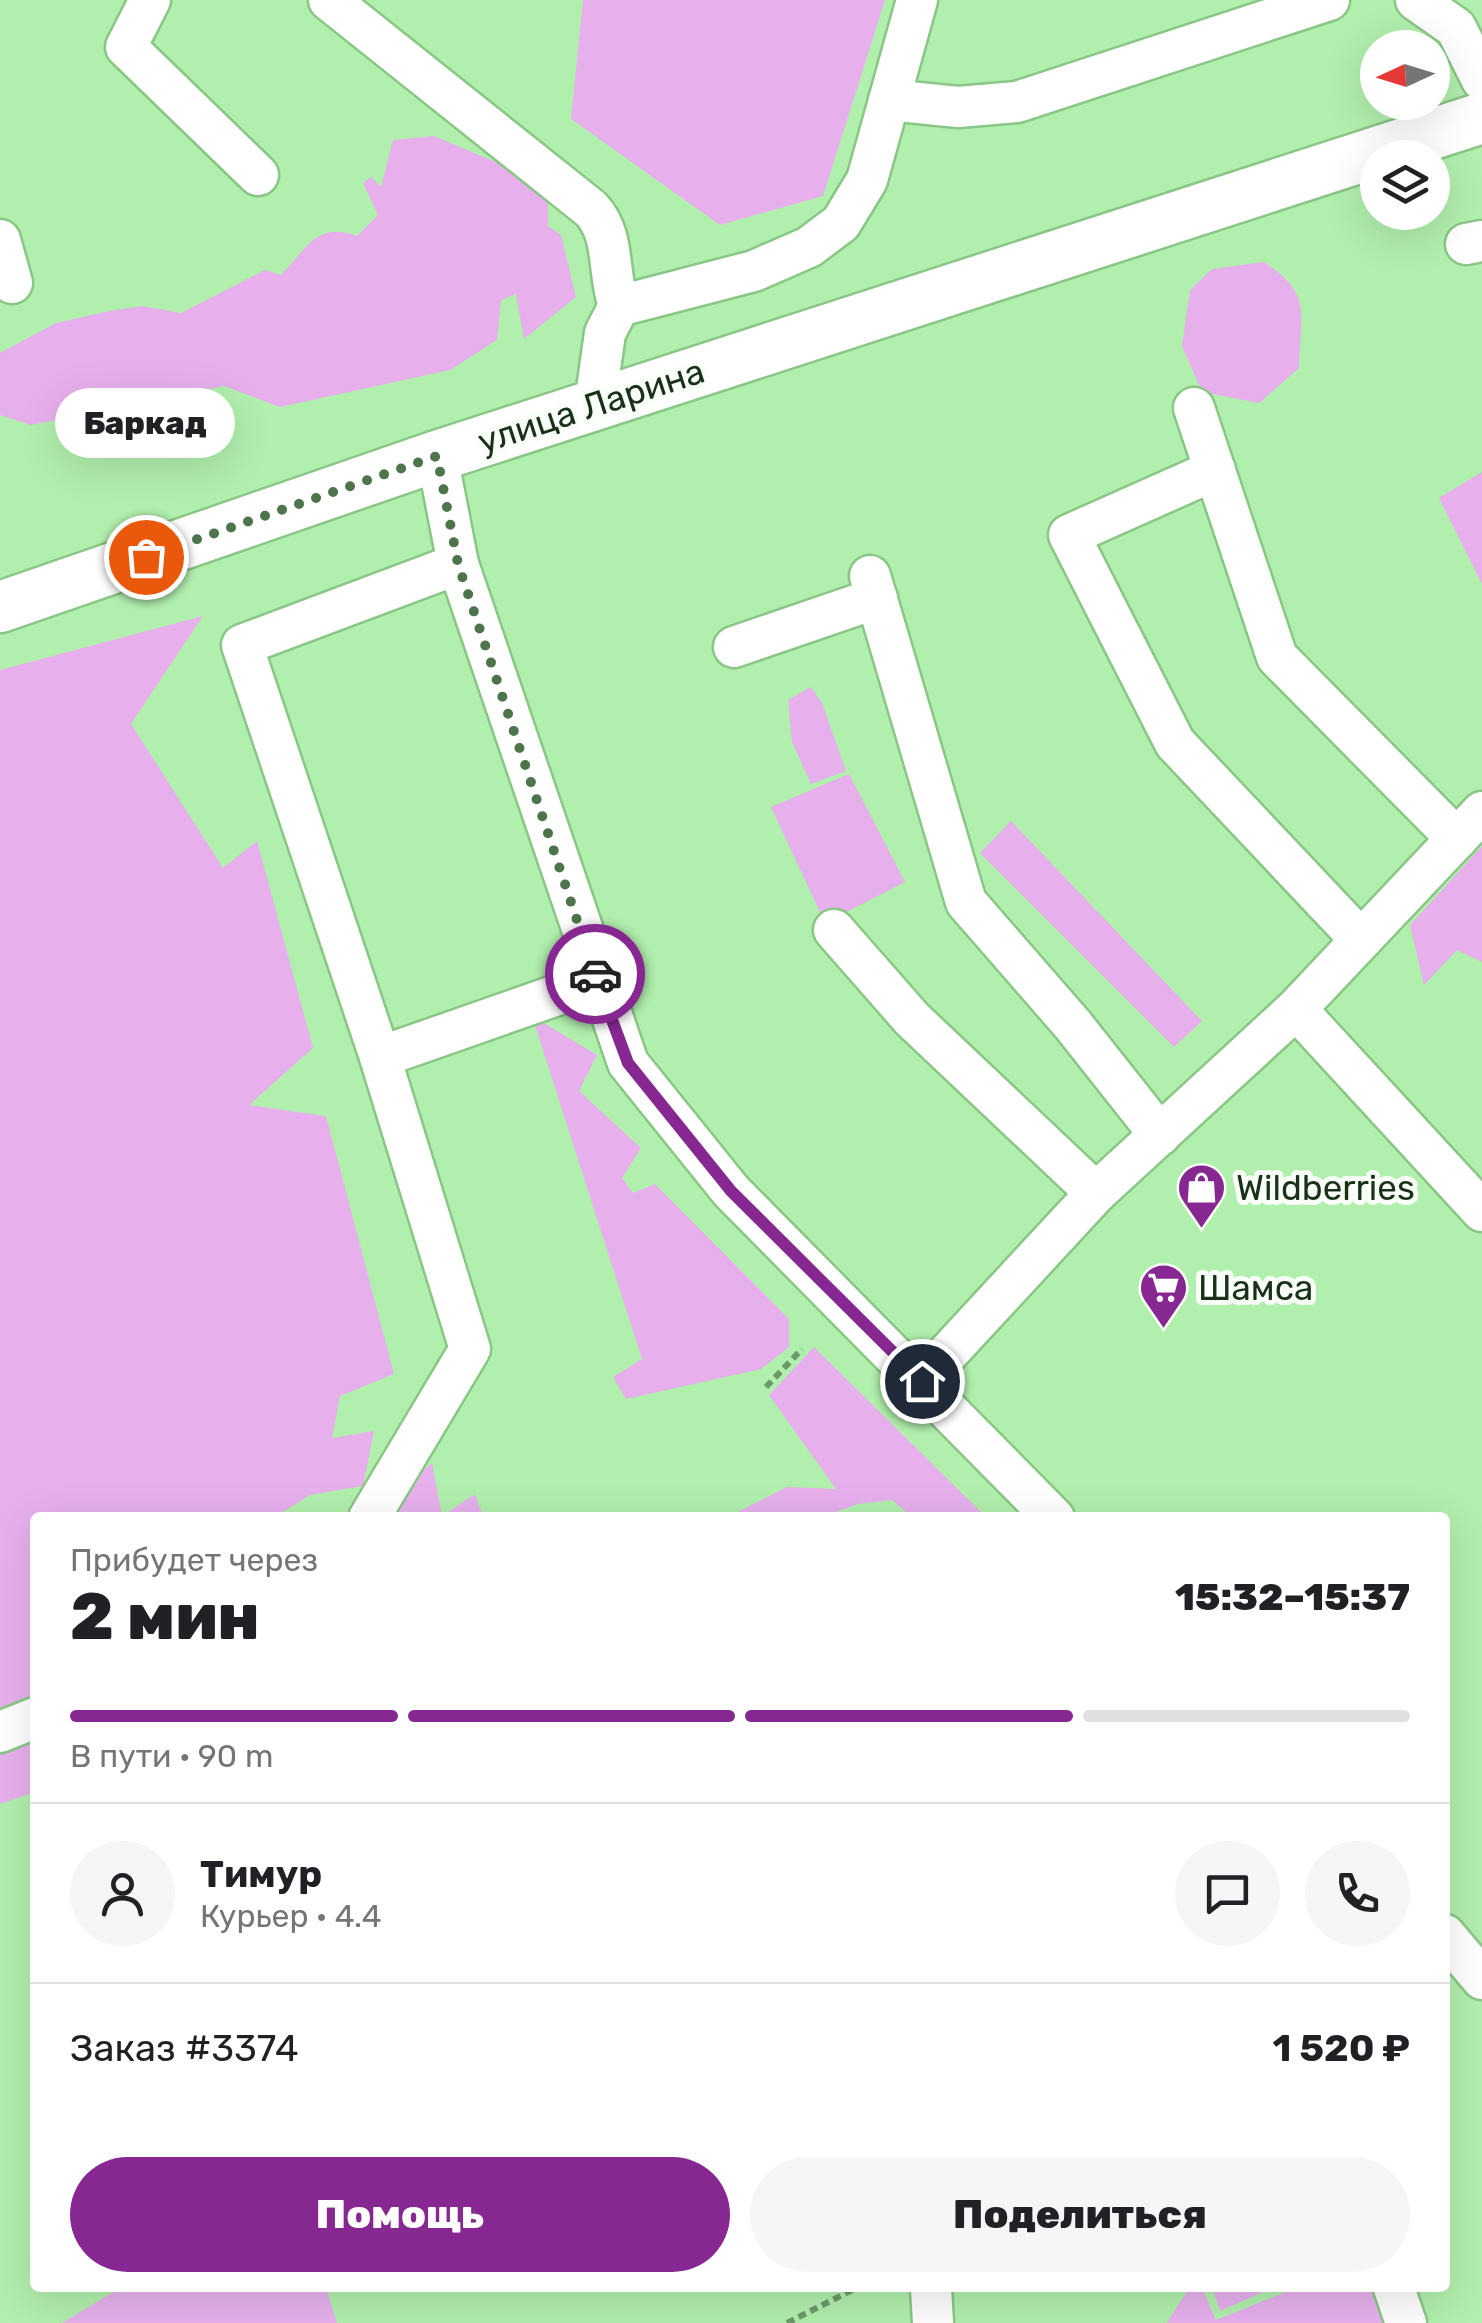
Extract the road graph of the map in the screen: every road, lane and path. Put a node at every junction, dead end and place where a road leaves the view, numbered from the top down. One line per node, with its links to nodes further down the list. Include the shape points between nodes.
1 (150, 0): 9 (street, via 126,47)
2 (328, 0): 12 (street, via 592,209 605,228)
3 (917, 0): 7 (street)
4 (1329, 0): 7 (street, via 1017,102 974,107)
5 (1416, 0): 6 (street, via 1456,28)
6 (1482, 80)
7 (889, 100): 12 (street, via 867,180 842,223 754,272)
8 (1482, 118): 13 (main road, улица Ларина)
9 (258, 175)
10 (0, 240): 11 (street)
11 (12, 283)
12 (619, 306): 13 (street, via 606,333)
13 (595, 404): 15 (main road, улица Ларина)
14 (1194, 408): 16 (street)
15 (437, 456): 17 (street); 18 (main road, улица Ларина)
16 (1214, 470): 20 (street, via 1277,657); 22 (street, via 1070,534 1175,743)
17 (458, 564): 23 (street); 25 (street, via 242,646)
18 (0, 608)
19 (734, 648): 26 (street, via 873,587 966,902)
20 (1470, 825): 22 (street)
21 (834, 930): 27 (street, via 912,1019)
22 (1361, 940): 24 (street)
23 (597, 980): 25 (street); 30 (street, via 628,1063 731,1191)
24 (1296, 1009): 26 (street); 28 (street)
25 (380, 1057): 32 (street, via 470,1348)
26 (1160, 1136): 27 (street)
27 (1096, 1193): 30 (street)
28 (1482, 1210)
29 (802, 1349): 31 (path)
30 (922, 1381): 33 (street)
31 (766, 1387)
32 (374, 1512)
33 (1048, 1512)
34 (30, 1720): 35 (street)
35 (0, 1732)
36 (1450, 1942): 37 (street)
37 (1470, 1971)
38 (848, 2292): 41 (path)
39 (931, 2292): 42 (street)
40 (1395, 2292): 43 (street)
41 (787, 2323)
42 (932, 2323)
43 (1406, 2323)

